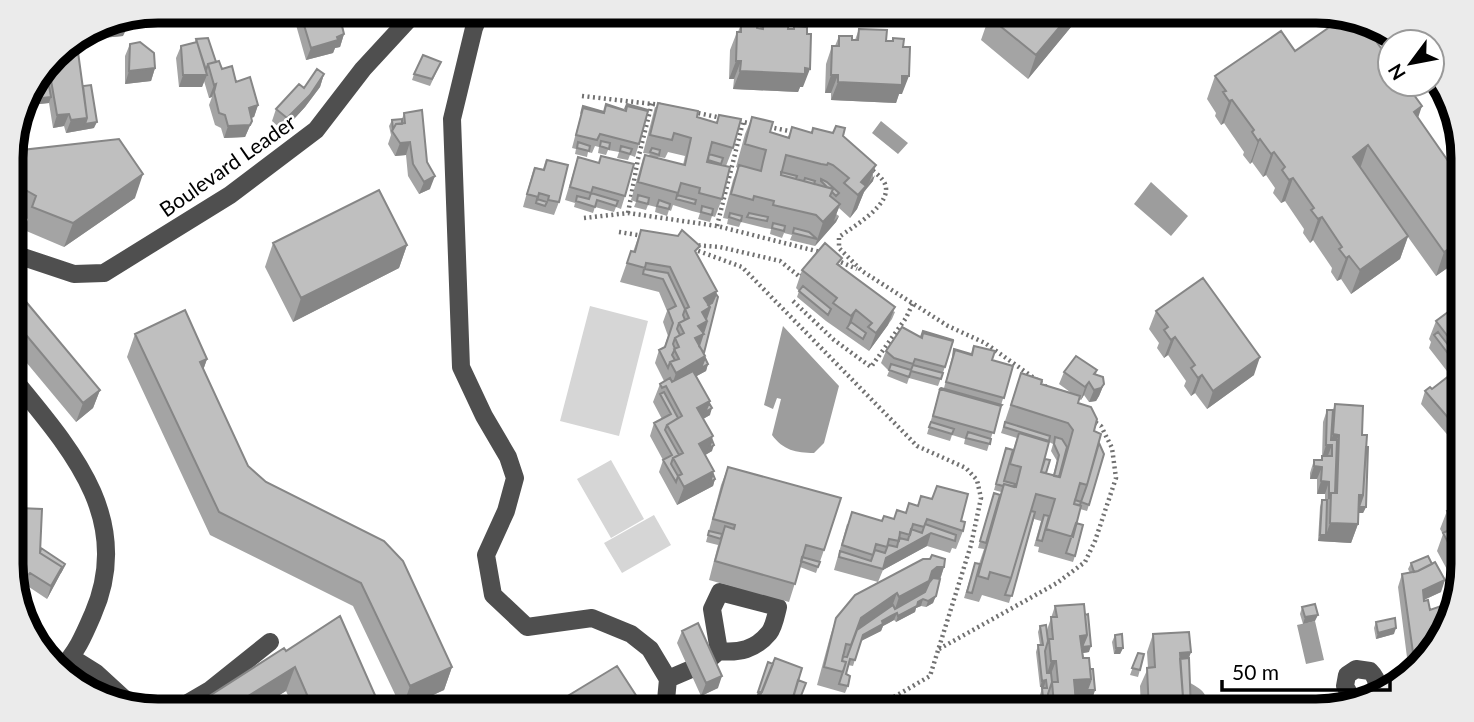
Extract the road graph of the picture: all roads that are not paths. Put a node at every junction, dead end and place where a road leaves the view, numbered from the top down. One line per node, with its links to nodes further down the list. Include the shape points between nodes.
1 (405, 23): 3 (street, Boulevard Leader, via 316,130 230,195 104,274 74,274)
2 (476, 23): 9 (street, via 452,119 453,181 461,367 515,478 486,555 493,595 527,627 592,618 631,634 650,649)
3 (23, 257)
4 (23, 391): 7 (street, via 60,436 93,490 107,546 103,591)
5 (270, 642): 13 (street)
6 (705, 661): 9 (street)
7 (66, 664)
8 (67, 664): 11 (street, via 96,673)
9 (668, 679): 14 (street)
10 (1376, 685): 12 (street, via 1370,671 1356,669 1345,686)
11 (119, 694)
12 (1350, 695)
13 (195, 699)
14 (666, 699)

